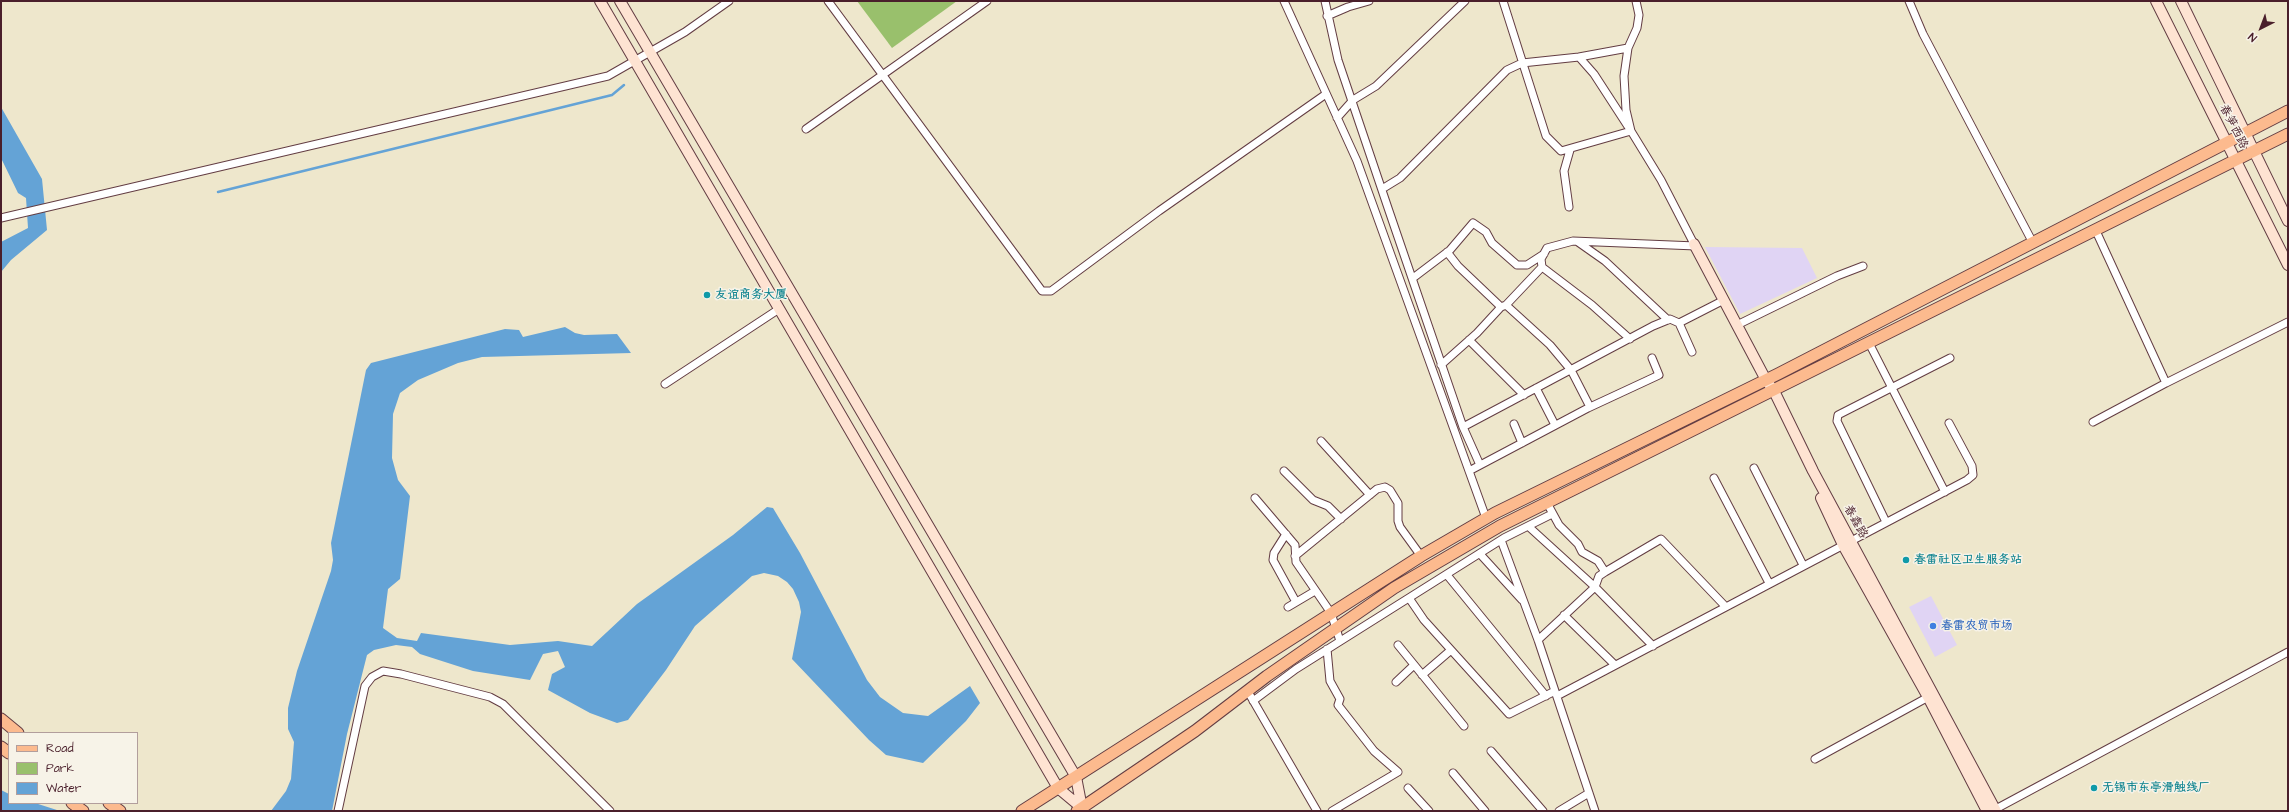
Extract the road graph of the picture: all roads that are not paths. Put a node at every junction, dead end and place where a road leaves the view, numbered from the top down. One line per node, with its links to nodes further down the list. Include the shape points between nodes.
1 (600, 1): 19 (main road)
2 (620, 1): 17 (main road)
3 (728, 1): 17 (street, via 685,32)
4 (828, 1): 21 (street)
5 (987, 1): 21 (street)
6 (1284, 1): 22 (street)
7 (1325, 1): 15 (street)
8 (1369, 1): 15 (street)
9 (1466, 1): 23 (street, via 1376,86)
10 (1503, 1): 20 (street)
11 (1636, 1): 16 (street, via 1639,15 1637,28)
12 (1909, 1): 40 (street, via 1923,34)
13 (2156, 1): 30 (main road, 春笋西路)
14 (2181, 1): 28 (main road, 春笋西路)
15 (1327, 16): 23 (street, via 1338,60)
16 (1628, 48): 18 (street); 27 (street, via 1624,76 1626,110)
17 (650, 52): 19 (street); 134 (main road)
18 (1579, 57): 20 (street); 27 (street, via 1594,74)
19 (634, 60): 36 (street, via 608,76); 50 (main road)
20 (1522, 64): 31 (street, via 1546,136 1561,151); 34 (street, via 1507,70 1400,178)
21 (882, 74): 22 (street, via 1042,291 1051,291 1159,211); 26 (street)
22 (1326, 94): 25 (street)
23 (1353, 100): 25 (street); 34 (street)
24 (2288, 111): 28 (main road)
25 (1337, 118): 81 (street, via 1357,162)
26 (806, 129)
27 (1631, 131): 31 (street); 41 (street)
28 (2245, 134): 30 (main road); 32 (main road, 春笋西路)
29 (2288, 134): 32 (main road)
30 (2226, 144): 33 (main road, 春笋西路); 40 (main road)
31 (1570, 150): 35 (street, via 1564,171)
32 (2254, 152): 33 (main road); 37 (main road, 春笋西路)
33 (2236, 161): 38 (main road); 44 (main road, 春笋西路)
34 (1382, 189): 47 (street)
35 (1569, 207)
36 (1, 218)
37 (2288, 221)
38 (2096, 231): 57 (main road); 64 (street)
39 (1577, 241): 41 (street); 43 (street, via 1559,243 1547,248); 51 (street, via 1605,261)
40 (2033, 243): 63 (main road)
41 (1695, 245): 48 (main road, 春鑫路)
42 (1447, 252): 43 (street, via 1473,223 1486,232 1492,243 1517,265 1527,265); 47 (street); 49 (street, via 1458,266)
43 (1544, 254): 46 (street)
44 (2288, 265)
45 (1863, 266): 54 (street)
46 (1542, 267): 49 (street); 55 (street, via 1592,305)
47 (1413, 278): 61 (street)
48 (1724, 300): 53 (street); 54 (main road, 春鑫路)
49 (1504, 306): 56 (street); 62 (street, via 1550,345)
50 (779, 309): 65 (street); 135 (main road)
51 (1668, 320): 53 (street); 55 (street)
52 (2288, 322): 64 (street)
53 (1679, 323): 58 (street)
54 (1737, 325): 63 (main road, 春鑫路)
55 (1630, 339): 62 (street)
56 (1469, 340): 61 (street); 69 (street)
57 (1869, 343): 67 (street); 68 (main road)
58 (1692, 352)
59 (1652, 358): 70 (street, via 1659,375)
60 (1950, 358): 67 (street)
61 (1441, 365): 75 (street)
62 (1570, 370): 66 (street); 70 (street)
63 (1766, 380): 68 (main road, 春鑫路); 88 (main road)
64 (2166, 382): 71 (street)
65 (665, 384)
66 (1536, 388): 69 (street); 74 (street)
67 (1891, 388): 83 (street); 90 (street, via 1838,415 1837,422)
68 (1773, 391): 86 (main road); 94 (main road, 春鑫路, via 1777,412)
69 (1524, 395): 75 (street)
70 (1590, 407): 74 (street)
71 (2093, 422)
72 (1949, 423): 83 (street, via 1972,466 1973,475)
73 (1514, 424): 77 (street)
74 (1555, 425): 77 (street)
75 (1463, 427): 78 (street)
76 (1321, 441): 84 (street)
77 (1522, 443): 78 (street)
78 (1480, 465): 81 (street)
79 (1754, 468): 98 (street)
80 (1284, 471): 89 (street, via 1313,500 1328,506)
81 (1469, 471): 88 (street)
82 (1714, 478): 101 (street)
83 (1945, 492): 90 (street)
84 (1370, 495): 89 (street); 97 (street, via 1382,487 1390,490 1398,503 1400,527)
85 (1255, 498): 92 (street)
86 (1547, 503): 87 (street); 111 (main road, via 1500,526 1394,588)
87 (1552, 514): 91 (street); 99 (street, via 1582,552 1598,561)
88 (1486, 518): 97 (main road)
89 (1341, 519): 96 (street)
90 (1886, 522): 94 (street)
91 (1528, 526): 93 (street); 102 (street)
92 (1286, 534): 96 (street, via 1295,545); 105 (street, via 1274,553 1273,560)
93 (1501, 540): 95 (street); 106 (street)
94 (1847, 543): 98 (street); 125 (main road, 春鑫路)
95 (1480, 554): 100 (street); 106 (street)
96 (1295, 556): 103 (street, via 1296,562)
97 (1421, 556): 109 (main road)
98 (1803, 566): 101 (street)
99 (1605, 572): 102 (street, via 1599,576); 107 (street, via 1661,539)
100 (1447, 575): 104 (street); 126 (street)
101 (1769, 583): 107 (street)
102 (1595, 586): 110 (street); 115 (street)
103 (1315, 592): 105 (street); 109 (street)
104 (1408, 598): 113 (street); 117 (street)
105 (1296, 602): 108 (street)
106 (1524, 603): 112 (street)
107 (1725, 606): 115 (street)
108 (1288, 607)
109 (1331, 613): 111 (street); 134 (main road)
110 (1564, 615): 112 (street); 120 (street)
111 (1336, 628): 113 (street); 123 (main road)
112 (1538, 640): 124 (street)
113 (1340, 641): 116 (street)
114 (1398, 645): 119 (street)
115 (1654, 646): 120 (street)
116 (1327, 649): 127 (street); 147 (street, via 1330,681 1340,699 1338,705 1374,751 1398,772)
117 (1451, 650): 121 (street); 126 (street, via 1508,714)
118 (2288, 652): 153 (street)
119 (1414, 665): 121 (street); 122 (street)
120 (1615, 665): 124 (street)
121 (1422, 675): 129 (street)
122 (1396, 682)
123 (1247, 690): 127 (street); 140 (main road)
124 (1556, 694): 126 (street); 137 (street)
125 (1931, 695): 132 (street); 153 (main road, 春鑫路)
126 (1546, 696)
127 (1253, 701): 146 (street)
128 (1, 720): 130 (main road)
129 (1464, 726)
130 (17, 732)
131 (1491, 751): 150 (street)
132 (1815, 759)
133 (1453, 773): 149 (street)
134 (1076, 777): 135 (main road); 140 (main road)
135 (1058, 788): 140 (main road); 145 (main road)
136 (1408, 788): 148 (street)
137 (1589, 793): 151 (street); 152 (street)
138 (73, 804): 141 (main road)
139 (110, 804): 142 (main road)
140 (1081, 810)
141 (83, 811)
142 (120, 811)
143 (338, 811): 144 (street, via 365,686 372,677 383,671 490,697 503,704)
144 (610, 811)
145 (1022, 811)
146 (1317, 811)
147 (1332, 811)
148 (1429, 811)
149 (1485, 811)
150 (1543, 811)
151 (1559, 811)
152 (1595, 811)
153 (1992, 811)

